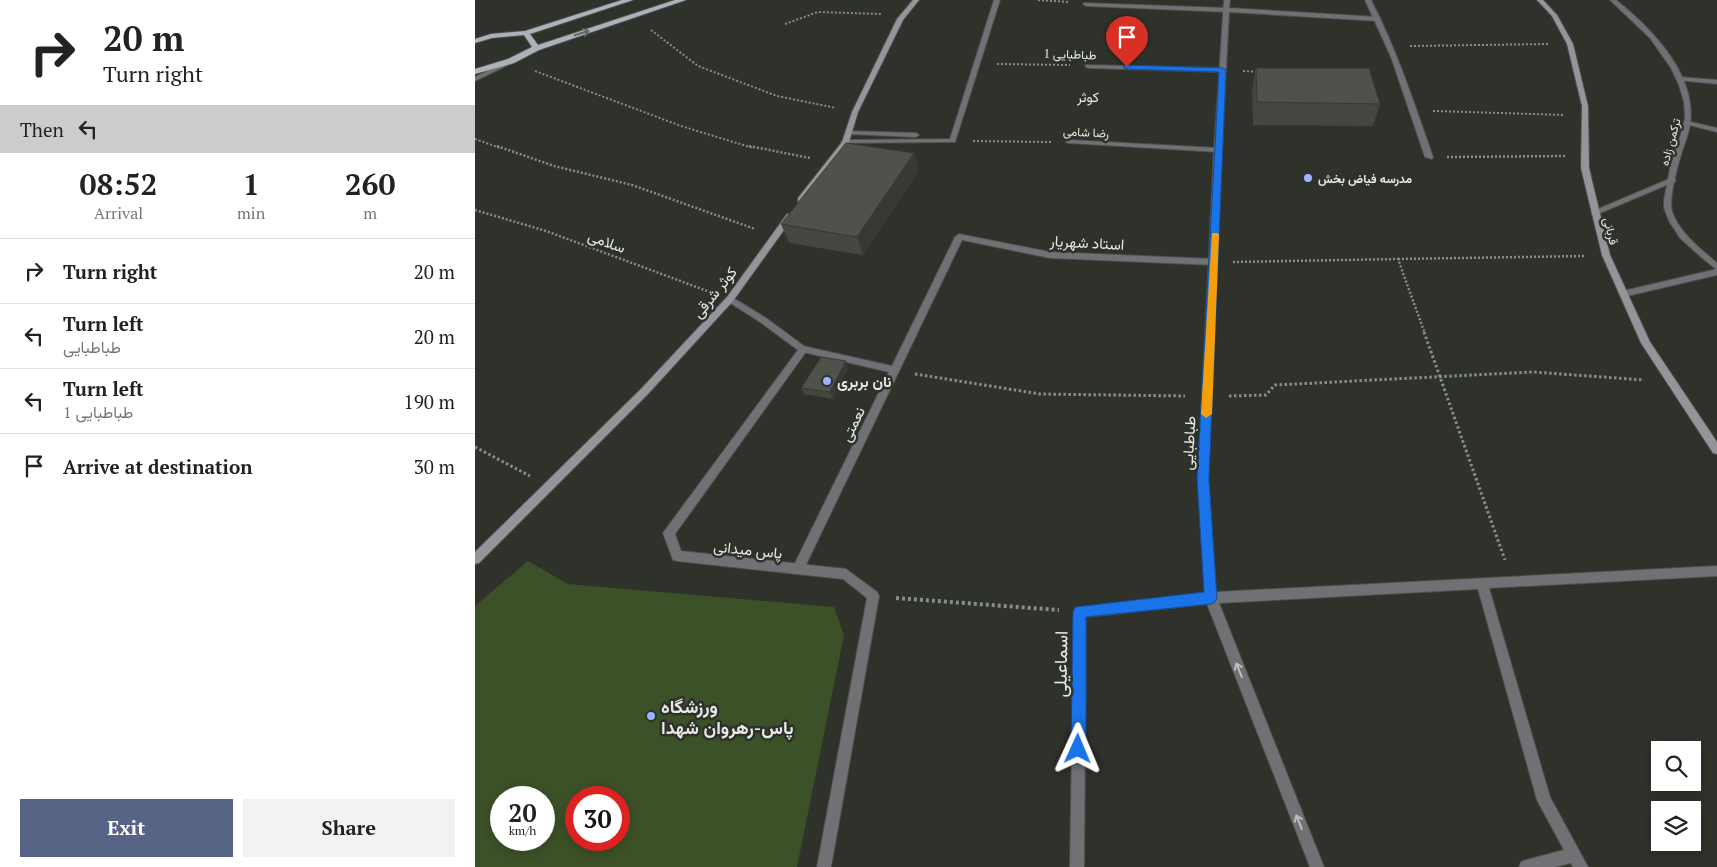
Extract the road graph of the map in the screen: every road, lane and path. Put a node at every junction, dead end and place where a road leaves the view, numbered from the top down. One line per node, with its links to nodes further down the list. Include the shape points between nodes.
1 (629, 0): 15 (main road)
2 (682, 0): 11 (main road)
3 (916, 0): 12 (main road, کوثر شرقی)
4 (997, 0): 21 (street)
5 (1037, 0): 9 (path)
6 (1368, 0): 13 (street)
7 (1540, 0): 17 (main road, قربانی, via 1554,15)
8 (1613, 0): 27 (street, ترکمن زاده, via 1645,28)
9 (1086, 4): 10 (street)
10 (1227, 5): 13 (street); 23 (street, طباطبایی)
11 (633, 16): 19 (main road, one-way to 11); 30 (path, via 698,66 777,96)
12 (902, 16): 14 (path, via 818,12); 30 (main road, کوثر شرقی)
13 (1378, 19): 18 (street)
14 (785, 24)
15 (526, 33): 16 (main road); 19 (main road)
16 (475, 41)
17 (1570, 44): 18 (path); 31 (main road, قربانی)
18 (1389, 46): 29 (street)
19 (536, 48): 20 (main road)
20 (511, 61): 24 (main road); 26 (street); 42 (path, via 681,126 759,148)
21 (977, 64): 22 (path, طباطبایی 1); 36 (street)
22 (1088, 66): 23 (street, طباطبایی 1)
23 (1222, 70): 25 (path); 39 (street, طباطبایی)
24 (475, 72)
25 (1260, 72)
26 (475, 78)
27 (1680, 79): 28 (street); 32 (street, ترکمن زاده, via 1686,96)
28 (1717, 82)
29 (1413, 110): 31 (path); 41 (street)
30 (855, 112): 34 (main road, کوثر شرقی)
31 (1585, 116): 40 (main road, قربانی)
32 (1687, 124): 33 (street); 43 (street, ترکمن زاده, via 1674,162)
33 (1717, 130)
34 (848, 133): 36 (street); 37 (main road, کوثر شرقی)
35 (475, 139): 46 (path, via 554,166 632,185)
36 (954, 139): 37 (street); 38 (path, رضا شامی)
37 (845, 142): 42 (main road, کوثر شرقی)
38 (1070, 142): 39 (street, رضا شامی)
39 (1218, 150): 50 (street, طباطبایی)
40 (1585, 155): 41 (path); 45 (main road, قربانی)
41 (1429, 157)
42 (830, 162): 46 (main road, کوثر شرقی)
43 (1672, 181): 45 (street); 51 (street, ترکمن زاده, via 1667,197 1669,214 1679,230)
44 (475, 210): 54 (path, سلامی, via 546,231)
45 (1595, 212): 48 (main road, قربانی)
46 (774, 236): 54 (main road, کوثر شرقی)
47 (959, 237): 50 (street, استاد شهریار, via 1050,255); 56 (street, نعمتی)
48 (1606, 255): 49 (path); 53 (main road, قربانی)
49 (1398, 259): 50 (path); 57 (path)
50 (1214, 262): 59 (street, طباطبایی)
51 (1717, 267)
52 (1717, 272): 53 (street)
53 (1623, 294): 58 (main road, قربانی, via 1646,344)
54 (730, 299): 55 (street); 62 (main road, کوثر شرقی, via 644,392)
55 (803, 350): 56 (street); 64 (street, پاس میدانی, via 669,533 677,556)
56 (895, 370): 59 (path, via 1040,394); 64 (street, نعمتی)
57 (1440, 378): 58 (path, via 1533,372); 59 (path, via 1275,385 1266,395); 66 (path)
58 (1671, 382): 61 (main road, قربانی)
59 (1207, 397): 69 (street, طباطبایی, via 1203,479)
60 (475, 448): 62 (path)
61 (1717, 450)
62 (549, 486): 63 (main road, کوثر شرقی)
63 (475, 559)
64 (798, 569): 68 (street, پاس میدانی, via 846,574)
65 (1717, 570): 66 (street)
66 (1512, 582): 67 (street)
67 (1482, 583): 69 (street); 71 (street, via 1544,800)
68 (873, 596): 70 (path); 72 (street)
69 (1211, 598): 70 (street); 74 (street, طباطبایی, one-way to 69)
70 (1080, 612): 73 (street, اسماعیلی)
71 (1578, 861): 75 (street)
72 (824, 867)
73 (1077, 867)
74 (1317, 867)
75 (1526, 867)

